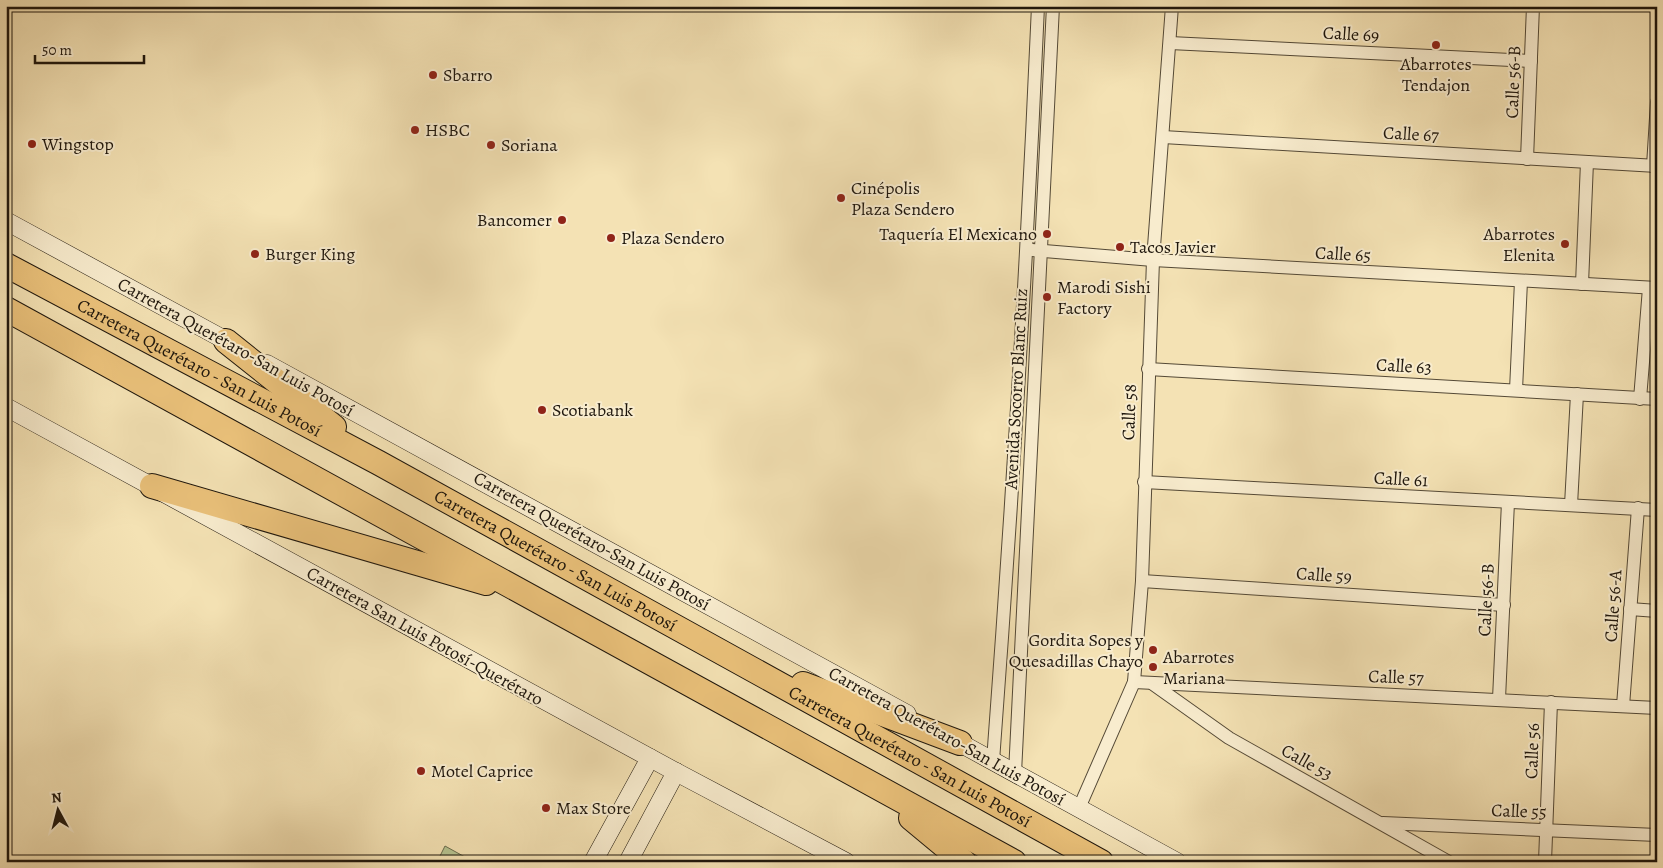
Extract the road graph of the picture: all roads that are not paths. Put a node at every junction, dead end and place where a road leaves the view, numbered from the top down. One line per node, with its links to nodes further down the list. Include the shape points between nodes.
1 (1172, 6): 4 (street, Calle 58)
2 (1533, 6): 5 (street, Calle 56-B)
3 (1046, 7): 12 (street, Avenida Socorro Blanc Ruiz); 13 (street, Avenida Socorro Blanc Ruiz)
4 (1170, 43): 5 (street, Calle 69); 7 (street, Calle 58)
5 (1531, 61): 8 (street, Calle 56-B)
6 (1657, 102): 10 (street)
7 (1163, 137): 8 (street, Calle 67); 14 (street, Calle 58)
8 (1527, 159): 9 (street, Calle 67)
9 (1587, 162): 10 (street, Calle 67); 17 (street)
10 (1655, 166)
11 (6, 221): 20 (main road, Carretera Querétaro-San Luis Potosí)
12 (1027, 249): 13 (street, Calle 65); 42 (street, Avenida Socorro Blanc Ruiz)
13 (1041, 251): 14 (street, Calle 65); 43 (street, Avenida Socorro Blanc Ruiz)
14 (1153, 260): 16 (street, Calle 65); 21 (street, Calle 58)
15 (6, 265): 27 (highway, Carretera Querétaro - San Luis Potosí)
16 (1521, 281): 17 (street, Calle 65); 22 (street)
17 (1582, 284): 18 (street, Calle 65)
18 (1653, 288): 24 (street)
19 (6, 309): 35 (highway)
20 (226, 341): 27 (highway); 48 (main road, Carretera Querétaro-San Luis Potosí)
21 (1148, 369): 22 (street, Calle 63); 28 (street, Calle 58)
22 (1516, 390): 23 (street, Calle 63)
23 (1577, 394): 24 (street, Calle 63); 31 (street)
24 (1640, 399): 25 (street, Calle 63)
25 (1657, 400)
26 (6, 407): 29 (main road, Carretera San Luis Potosí-Querétaro)
27 (379, 462): 39 (highway, Carretera Querétaro - San Luis Potosí)
28 (1144, 482): 30 (street, Calle 61); 34 (street, Calle 58)
29 (152, 486): 35 (highway); 49 (main road, Carretera San Luis Potosí-Querétaro)
30 (1508, 502): 31 (street, Calle 61); 36 (street, Calle 56-B)
31 (1570, 505): 32 (street, Calle 61)
32 (1638, 508): 33 (street, Calle 61); 37 (street, Calle 56-A)
33 (1657, 510)
34 (1142, 580): 36 (street, Calle 59); 40 (street, Calle 58)
35 (528, 595): 53 (highway)
36 (1504, 605): 44 (street, Calle 56-B)
37 (1630, 609): 38 (street); 46 (street, Calle 56-A)
38 (1657, 611)
39 (730, 656): 48 (highway); 63 (highway, Carretera Querétaro - San Luis Potosí)
40 (1134, 682): 41 (street, Calle 57); 54 (street, Calle 58)
41 (1153, 684): 44 (street, Calle 57); 55 (street, Calle 53, via 1229,738)
42 (998, 696): 43 (street, via 1009,702); 50 (street, Avenida Socorro Blanc Ruiz)
43 (1018, 697): 52 (street, Avenida Socorro Blanc Ruiz)
44 (1500, 699): 45 (street, Calle 57)
45 (1551, 702): 46 (street, Calle 57); 56 (street, Calle 56)
46 (1623, 706): 47 (street, Calle 57)
47 (1657, 708)
48 (960, 743): 50 (main road, Carretera Querétaro-San Luis Potosí)
49 (650, 758): 51 (main road, Carretera San Luis Potosí-Querétaro); 58 (main road)
50 (993, 761): 52 (main road, Carretera Querétaro-San Luis Potosí)
51 (676, 772): 59 (main road); 60 (main road, Carretera San Luis Potosí-Querétaro)
52 (1015, 773): 54 (main road, Carretera Querétaro-San Luis Potosí)
53 (871, 785): 61 (highway); 62 (highway)
54 (1079, 808): 64 (main road, Carretera Querétaro-San Luis Potosí)
55 (1381, 822): 56 (street, Calle 55); 65 (street, Calle 53)
56 (1546, 829): 57 (street, Calle 55); 66 (street, Calle 56)
57 (1657, 835)
58 (593, 862)
59 (628, 862)
60 (846, 862)
61 (964, 862)
62 (1014, 862)
63 (1102, 862)
64 (1177, 862)
65 (1449, 862)
66 (1545, 862)

